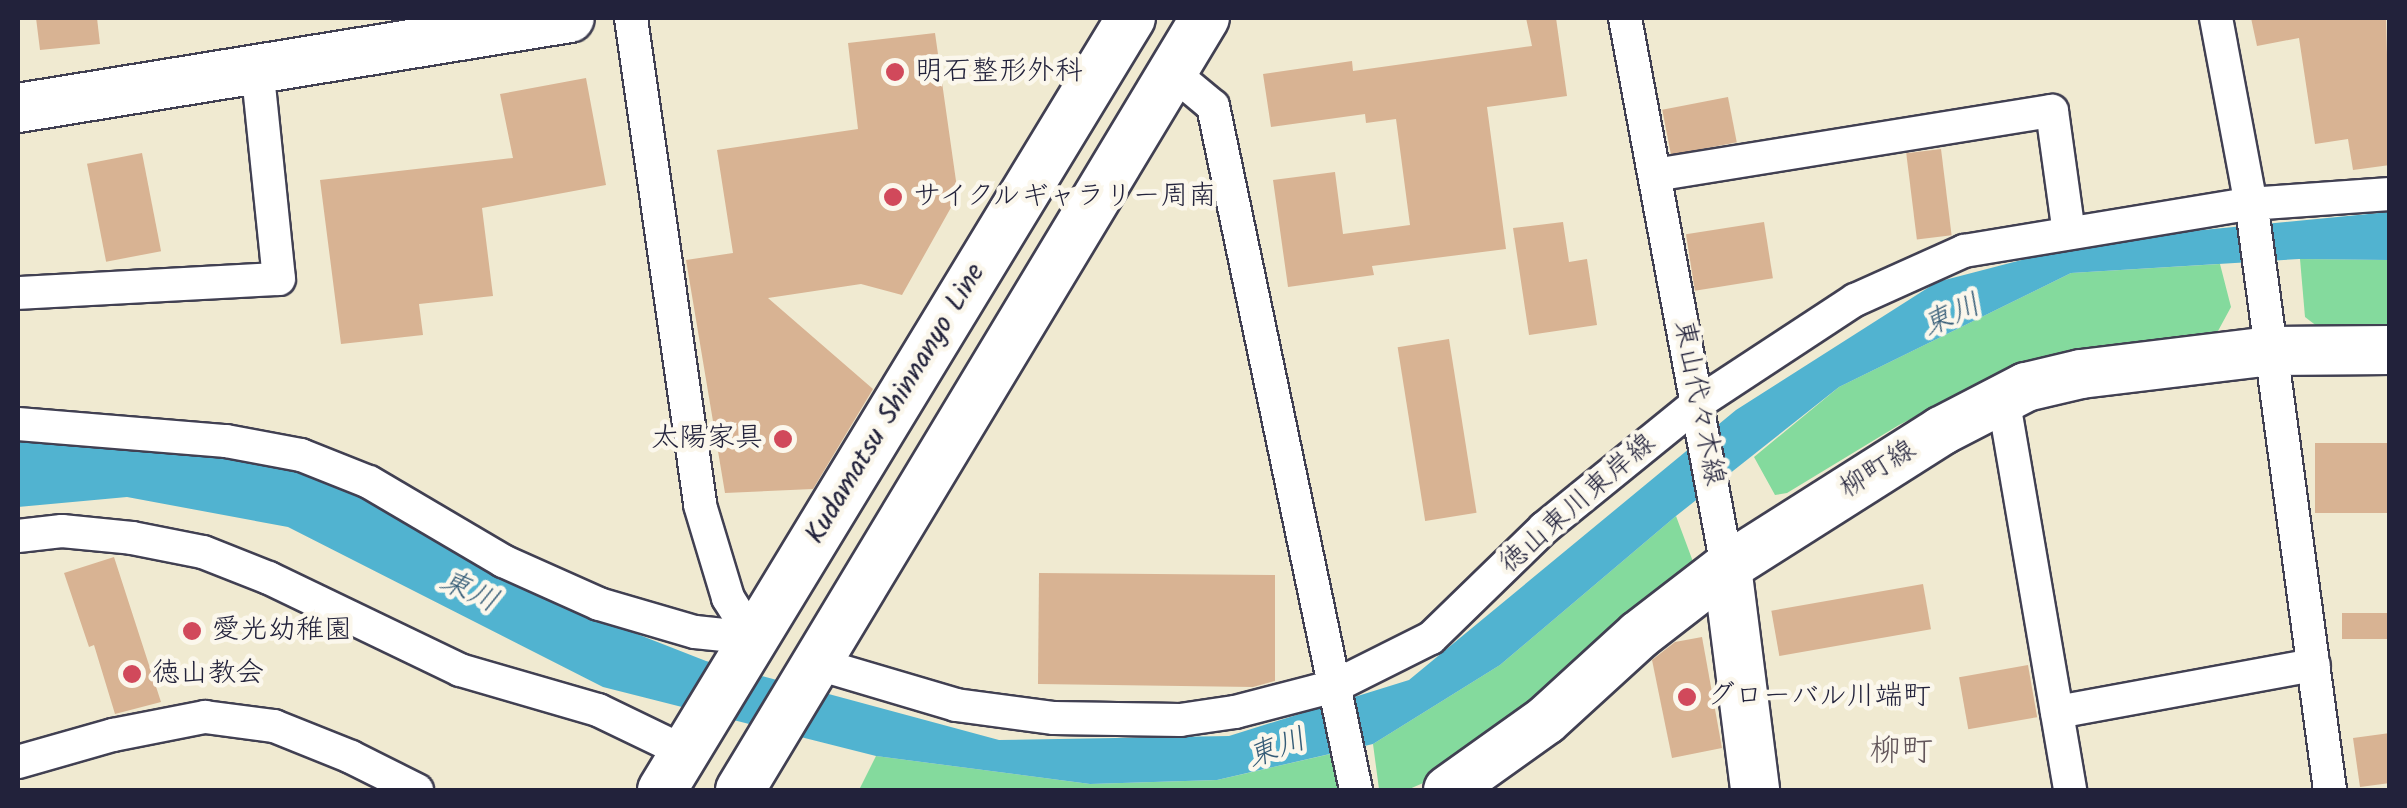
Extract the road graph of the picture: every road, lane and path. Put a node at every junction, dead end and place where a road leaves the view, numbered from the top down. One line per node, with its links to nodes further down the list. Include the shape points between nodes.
1 (570, 18): 7 (street)
2 (630, 18): 22 (street, via 700,505 728,598)
3 (1131, 18): 22 (street, Kudamatsu Shinnanyo Line)
4 (1204, 18): 8 (street)
5 (1625, 18): 10 (street, 東山代々木線)
6 (2216, 18): 12 (street)
7 (257, 67): 9 (street); 14 (street, via 280,280)
8 (1172, 72): 23 (street); 25 (street, via 1213,106)
9 (18, 108)
10 (1655, 175): 13 (street, via 2052,111); 18 (street, 東山代々木線)
11 (2390, 194): 12 (street, 徳山東川東岸線)
12 (2251, 210): 13 (street, 徳山東川東岸線); 15 (street)
13 (2069, 233): 18 (street, 徳山東川東岸線, via 1964,251 1856,300)
14 (18, 292)
15 (2269, 332): 16 (street, 柳町線); 17 (street, 柳町線); 24 (street)
16 (2390, 350)
17 (2004, 397): 21 (street, 柳町線); 26 (street)
18 (1700, 412): 21 (street, 東山代々木線); 25 (street, 徳山東川東岸線, via 1544,528 1431,638)
19 (18, 424): 22 (street, via 301,455 370,482 503,560 599,604 696,632)
20 (18, 536): 28 (street, via 62,531 203,552 460,670 598,710)
21 (1724, 547): 32 (street, 柳町線, via 1546,720); 33 (street, 東山代々木線)
22 (753, 638): 28 (street, Kudamatsu Shinnanyo Line)
23 (818, 664): 25 (street, 徳山東川東岸線, via 956,704 1054,718 1180,720); 30 (street)
24 (2314, 665): 26 (street); 35 (street)
25 (1335, 686): 29 (street)
26 (2057, 712): 34 (street)
27 (18, 762): 31 (street, via 205,717 274,726)
28 (674, 771)
29 (1354, 782)
30 (756, 786)
31 (417, 790)
32 (1448, 790)
33 (1756, 790)
34 (2070, 790)
35 (2330, 790)

